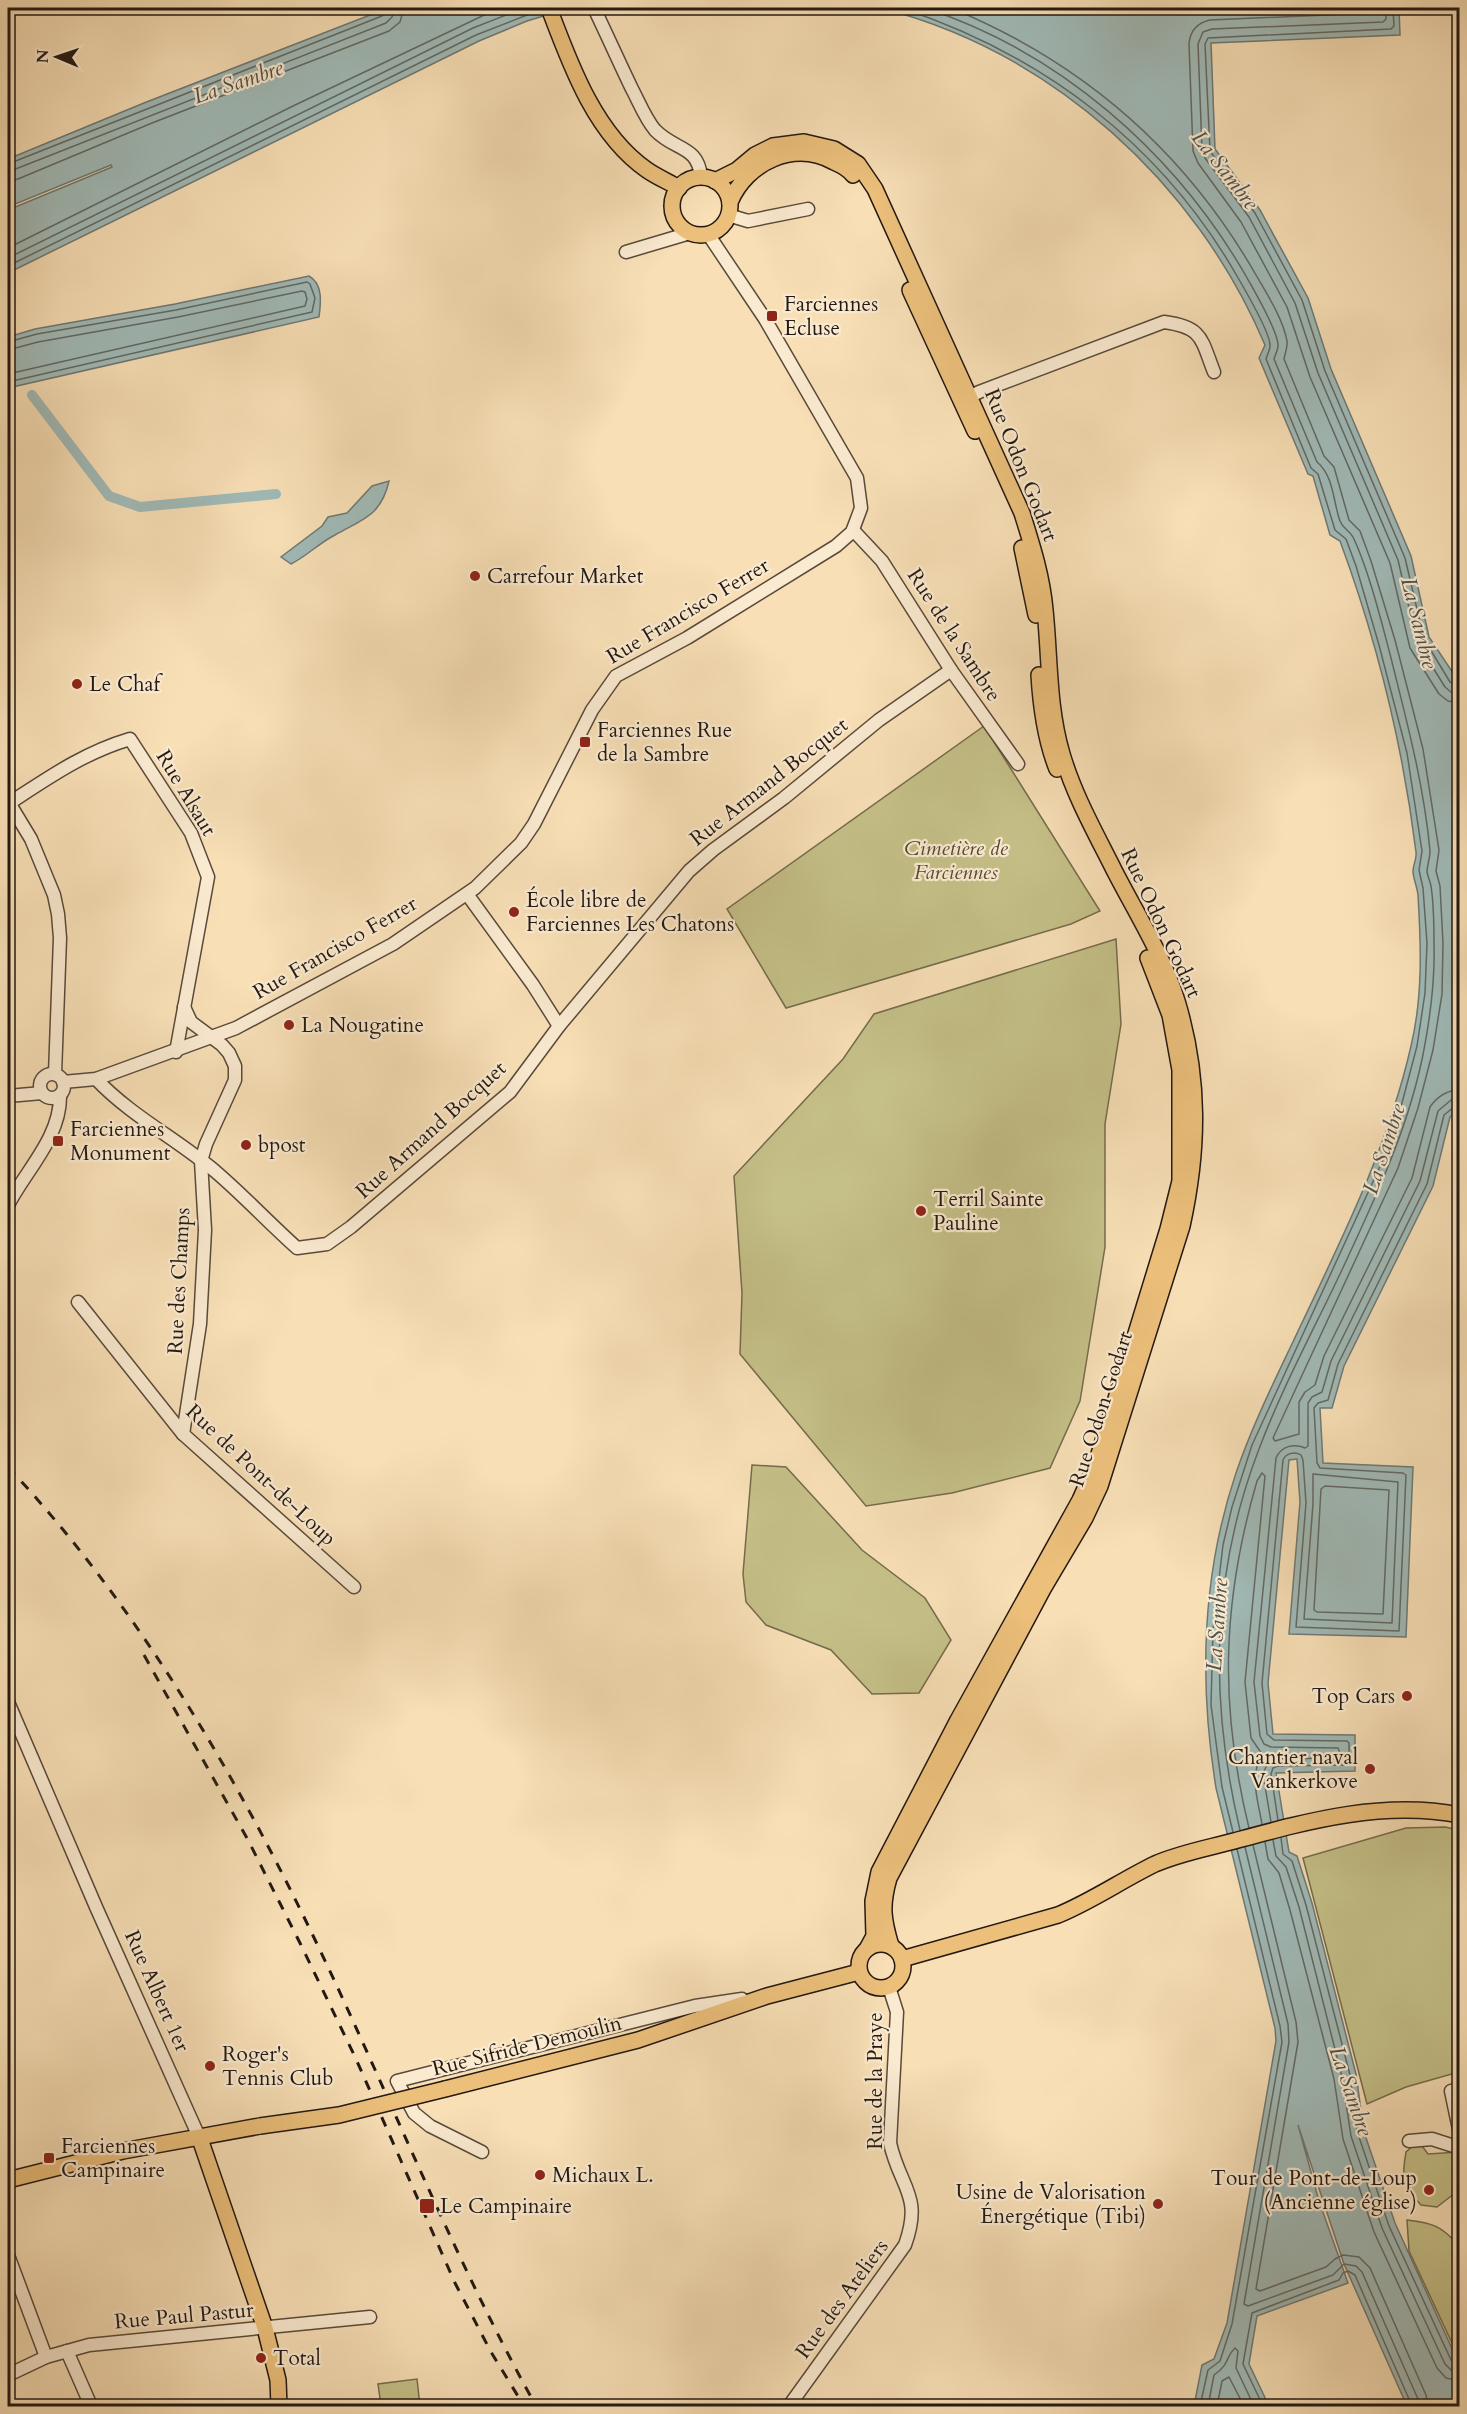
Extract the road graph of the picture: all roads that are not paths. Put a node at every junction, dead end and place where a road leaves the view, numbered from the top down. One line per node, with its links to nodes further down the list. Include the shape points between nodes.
1 (549, 8): 4 (main road, via 585,93 613,138 647,171)
2 (594, 8): 3 (street, via 654,129 696,157)
3 (708, 179): 4 (main road, via 693,179); 5 (main road, via 724,188); 11 (main road, Rue Odon Godart, via 738,170 773,146 804,142 834,149 858,164 875,189)
4 (679, 188): 7 (main road, via 673,213)
5 (729, 208): 6 (street, via 748,221); 8 (main road, via 722,226); 11 (main road, Rue Odon Godart, via 744,178 766,161 793,152 822,155 849,170 865,192)
6 (808, 209)
7 (690, 233): 8 (main road); 9 (street)
8 (708, 234): 12 (street, via 765,319 857,478 861,508)
9 (626, 252)
10 (1214, 372): 11 (street, via 1199,335 1185,325 1164,322)
11 (966, 398): 31 (main road, Rue Odon Godart, via 1022,513 1039,569 1061,752 1083,808 1177,1000 1195,1091 1196,1139 1182,1226 1100,1486 889,1878 883,1921); 32 (main road, Rue Odon Godart, via 1013,514 1027,564 1036,617 1041,711 1051,754 1074,814 1149,960 1170,1014 1180,1070 1180,1181 1096,1464 879,1872 873,1902 874,1936)
12 (853, 530): 13 (street, Rue de la Sambre, via 882,561); 16 (street, Rue Francisco Ferrer, via 836,546 687,638 616,676 592,710 534,824 521,843)
13 (951, 670): 14 (street, Rue de la Sambre); 18 (street, Rue Armand Bocquet, via 879,720 784,798 712,850 689,871)
14 (1018, 764)
15 (8, 803): 17 (street, Rue Alsaut, via 63,767 130,739 191,832 208,877); 22 (street, via 31,839 58,914)
16 (467, 894): 18 (street); 19 (street, Rue Francisco Ferrer, via 393,944 247,1023)
17 (184, 1005): 19 (street, via 191,1022); 20 (street, Rue Alsaut)
18 (559, 1026): 24 (street, Rue Armand Bocquet, via 510,1092 394,1193 327,1244 297,1248)
19 (213, 1037): 20 (street, Rue Francisco Ferrer); 24 (street, Rue des Champs, via 229,1053 235,1066 235,1080)
20 (176, 1052): 21 (street, Rue Francisco Ferrer)
21 (96, 1079): 22 (street, Rue Francisco Ferrer); 24 (street, Rue Armand Bocquet)
22 (55, 1088): 23 (street, Rue Francisco Ferrer); 25 (street, via 57,1118 52,1133)
23 (8, 1096)
24 (201, 1161): 27 (street, Rue des Champs, via 205,1230 200,1324)
25 (8, 1205)
26 (78, 1302): 27 (street, Rue de Pont-de-Loup)
27 (183, 1434): 28 (street, Rue de Pont-de-Loup)
28 (354, 1587)
29 (8, 1702): 39 (street, Rue Albert 1er)
30 (1460, 1815): 33 (main road, via 1382,1809 1312,1820 1158,1863 1058,1915)
31 (891, 1946): 32 (main road); 33 (main road)
32 (868, 1947): 34 (main road, via 860,1957)
33 (902, 1959): 35 (main road, via 902,1973)
34 (859, 1972): 35 (main road, via 869,1986); 36 (main road, Rue Sifride Demoulin)
35 (889, 1987): 44 (street, Rue de la Praye, via 897,2012 890,2143)
36 (767, 1996): 39 (main road, Rue Sifride Demoulin, bridge, via 638,2040 445,2089 339,2115); 42 (street, via 695,2006 397,2081 414,2113 430,2126)
37 (1455, 2090): 38 (street)
38 (1460, 2134)
39 (200, 2139): 43 (main road, Rue Sifride Demoulin, via 123,2151); 47 (main road, Rue Albert 1er)
40 (1409, 2140): 41 (street, via 1432,2139)
41 (1460, 2148)
42 (482, 2151)
43 (8, 2180)
44 (913, 2209): 53 (street, Rue des Ateliers, via 905,2245)
45 (8, 2255): 49 (street)
46 (370, 2317): 47 (street, Rue Paul Pastur)
47 (265, 2328): 48 (street, Rue Paul Pastur, via 90,2345); 52 (main road, Rue Albert 1er, via 278,2380)
48 (67, 2351): 49 (street, Rue Paul Pastur); 51 (street)
49 (46, 2357): 50 (street, Rue Paul Pastur)
50 (8, 2374)
51 (91, 2406)
52 (279, 2406)
53 (789, 2406)

